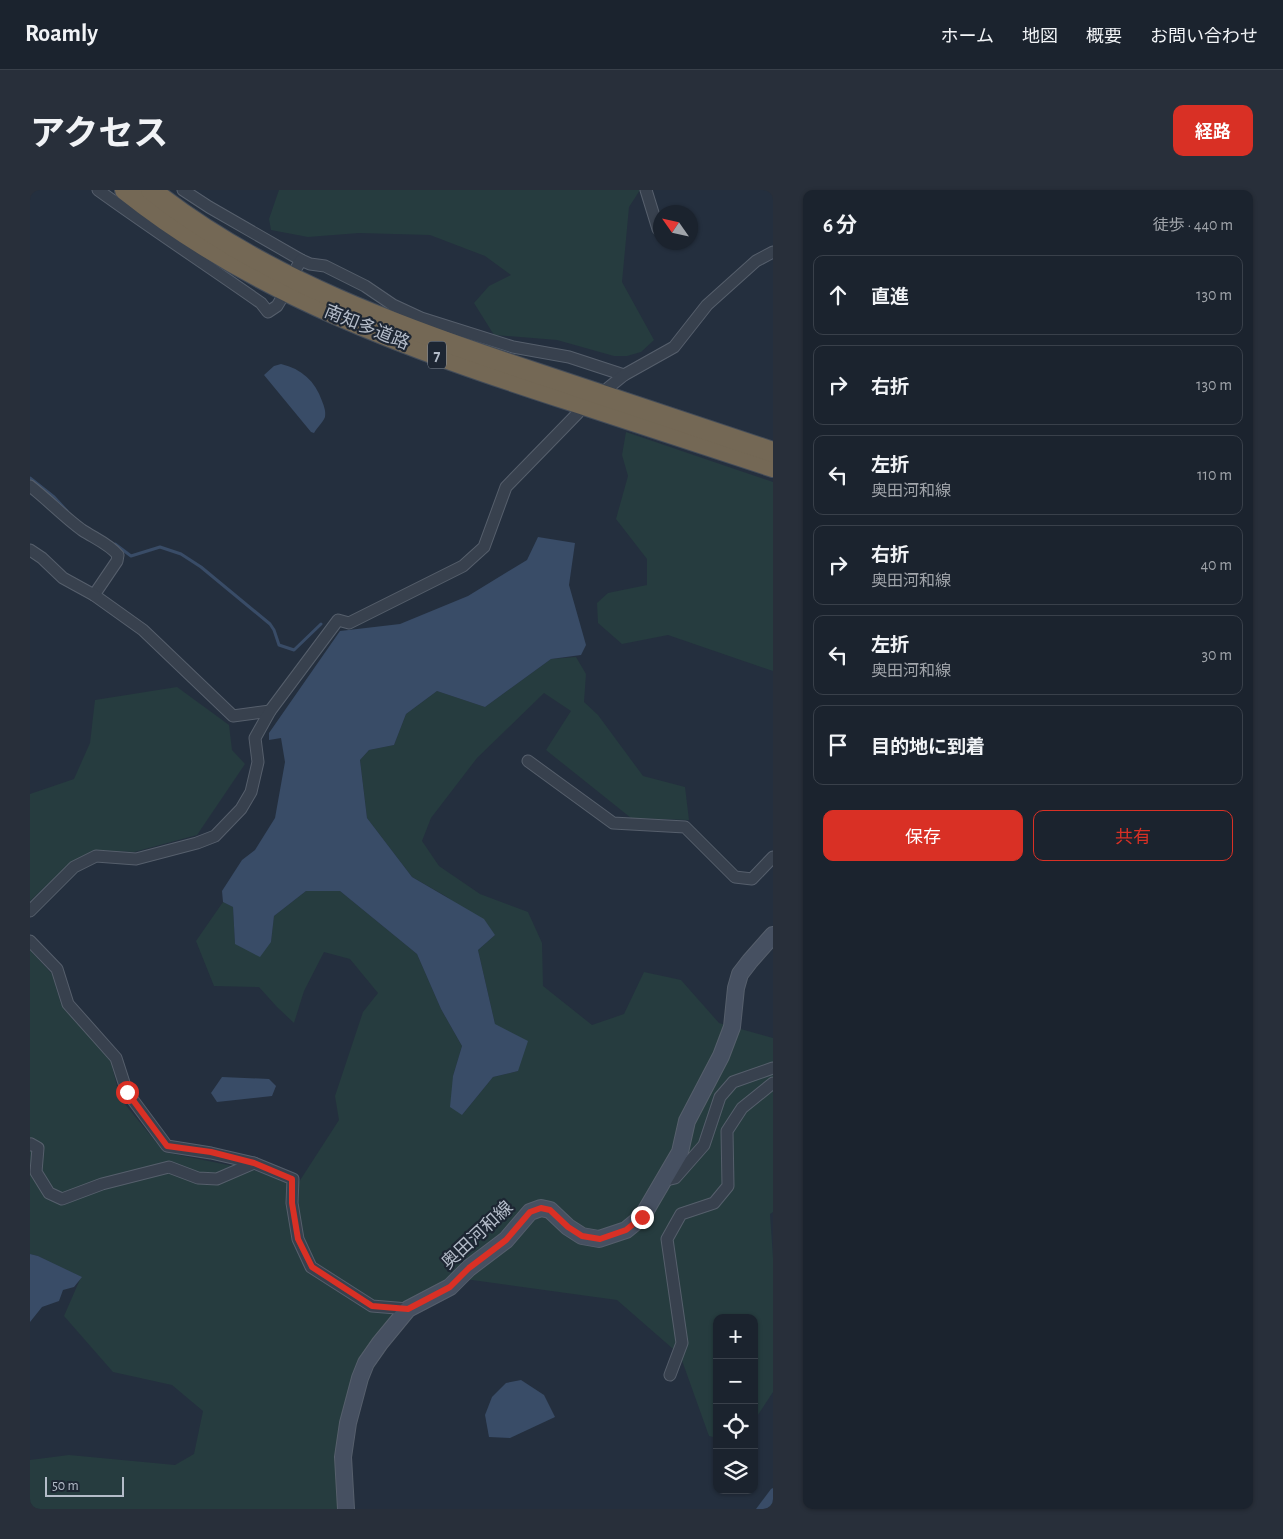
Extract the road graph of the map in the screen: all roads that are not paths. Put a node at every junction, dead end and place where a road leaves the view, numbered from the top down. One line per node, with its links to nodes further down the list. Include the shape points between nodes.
1 (98, 190): 8 (street, via 261,303 268,312)
2 (125, 190): 13 (highway, 南知多道路 / 7, via 212,252 304,301 363,327 471,368)
3 (151, 190): 12 (highway, 南知多道路 / 7, via 213,234 291,279 374,316 477,354)
4 (184, 190): 9 (street, via 299,263 324,266 421,318 513,347 569,357)
5 (646, 190): 6 (street)
6 (653, 213)
7 (773, 252): 9 (street, via 756,261 707,305 674,347)
8 (280, 301)
9 (624, 376): 10 (street)
10 (608, 388)
11 (578, 413): 17 (street, via 506,487 484,547 463,566 358,619 349,623 338,620)
12 (773, 452)
13 (773, 467)
14 (30, 486): 16 (street, via 118,555)
15 (30, 550): 16 (street, via 63,578)
16 (94, 595): 17 (street, via 143,630 234,716)
17 (270, 711): 20 (street, via 255,738 258,762 251,792 241,809 215,836 136,859 96,856 74,867)
18 (528, 761): 19 (street, via 613,823 685,827 735,877 752,879)
19 (773, 857)
20 (30, 912)
21 (773, 935): 27 (main road, 奥田河和線, via 740,974 730,1034 687,1122 680,1152)
22 (30, 941): 26 (street, via 57,969 68,1004 116,1058 127,1092 167,1146 211,1152)
23 (773, 1068): 27 (street, via 733,1082 720,1097 704,1145 675,1178)
24 (773, 1083): 29 (street, via 742,1108 727,1130 728,1186 714,1203 681,1214 667,1239 682,1343)
25 (30, 1146): 26 (street, via 38,1148 36,1172 49,1194 62,1199 102,1184 169,1168 198,1178 217,1179)
26 (254, 1163): 28 (street, via 292,1179 298,1239 312,1267 372,1306)
27 (662, 1181): 28 (main road, 奥田河和線, via 642,1217 626,1230 600,1239 582,1236 550,1210 541,1208 530,1212 506,1240 450,1287)
28 (408, 1309): 30 (main road, 奥田河和線, via 366,1363 360,1378 343,1458)
29 (670, 1375)
30 (346, 1509)

